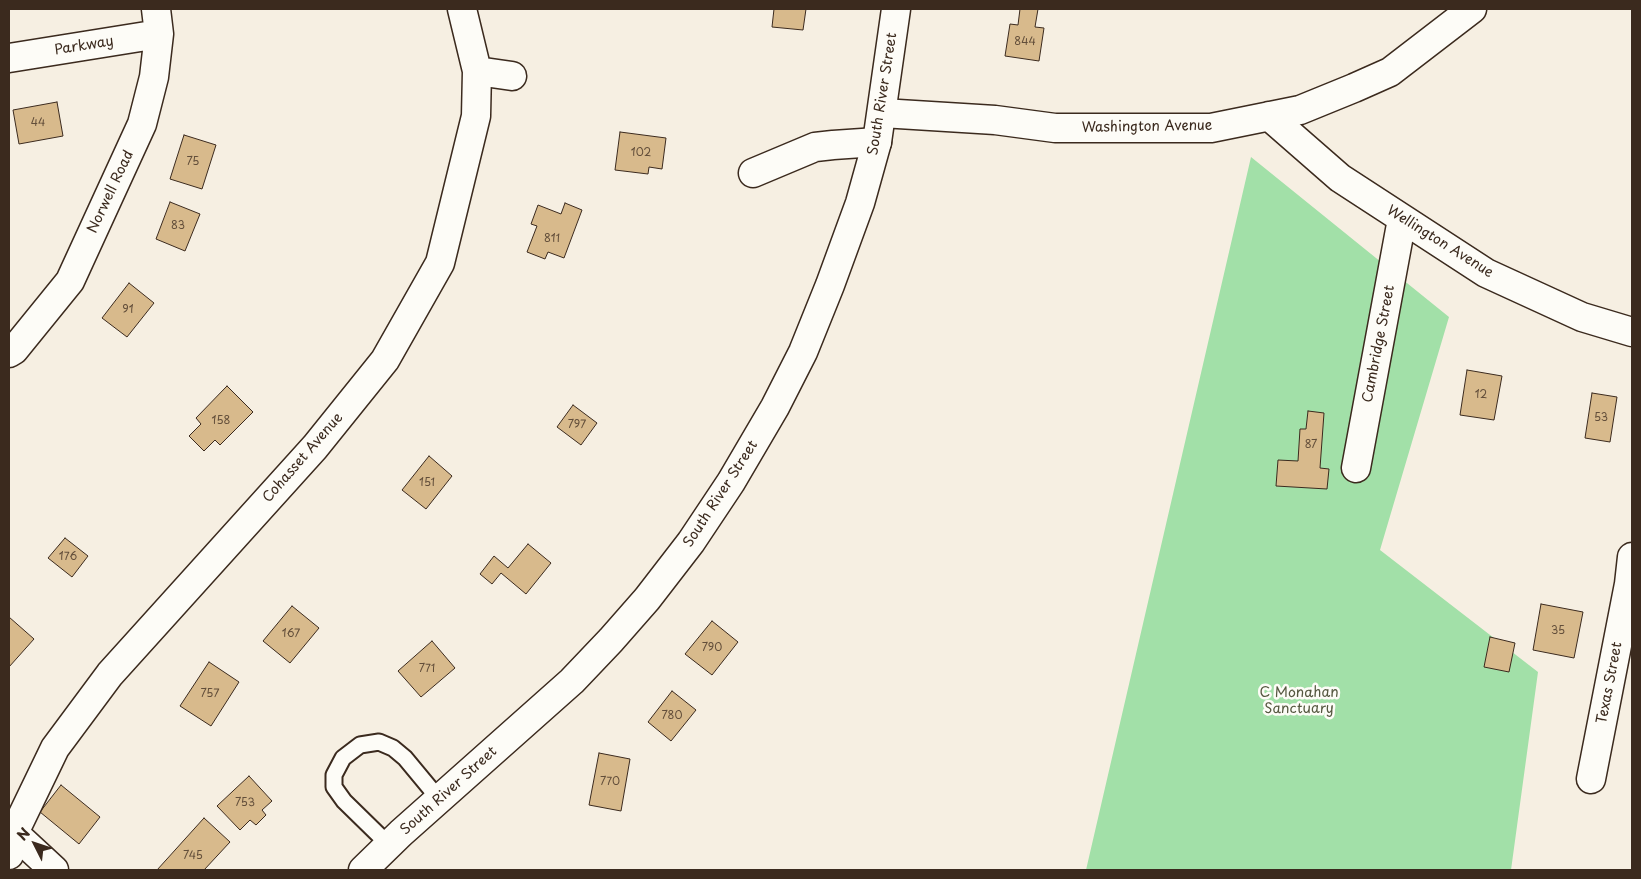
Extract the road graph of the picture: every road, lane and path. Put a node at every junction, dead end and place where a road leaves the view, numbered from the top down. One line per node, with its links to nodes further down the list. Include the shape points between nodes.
1 (462, 9): 8 (street, Cohasset Avenue)
2 (896, 9): 10 (street, South River Street)
3 (1440, 9): 6 (street)
4 (1472, 9): 6 (street, Washington Avenue)
5 (157, 21): 7 (street, Parkway); 16 (street, Norwell Road, via 154,77 142,124 70,281)
6 (1435, 37): 11 (street, Washington Avenue, via 1390,72 1300,110)
7 (9, 58)
8 (477, 71): 9 (street); 21 (street, Cohasset Avenue, via 476,116 440,263 385,360 315,447 110,674 55,748)
9 (512, 76)
10 (882, 113): 11 (street, Washington Avenue, via 995,120 1055,128 1129,129 1211,128); 12 (street, South River Street)
11 (1269, 116): 14 (street, Wellington Avenue, via 1340,178)
12 (877, 142): 13 (street, via 815,148); 20 (street, South River Street, via 857,212 803,352 731,482 691,542 647,600 578,674)
13 (752, 172)
14 (1402, 219): 15 (street, Wellington Avenue, via 1486,273 1582,317); 17 (street, Cambridge Street)
15 (1632, 332)
16 (9, 353)
17 (1356, 468)
18 (1632, 556): 19 (street, Texas Street)
19 (1590, 779)
20 (439, 799): 22 (street, South River Street); 22 (lane, via 405,758 379,742 360,744 343,758 334,775 334,787)
21 (11, 844): 23 (street)
22 (389, 845): 24 (street, South River Street)
23 (54, 870)
24 (364, 870)

